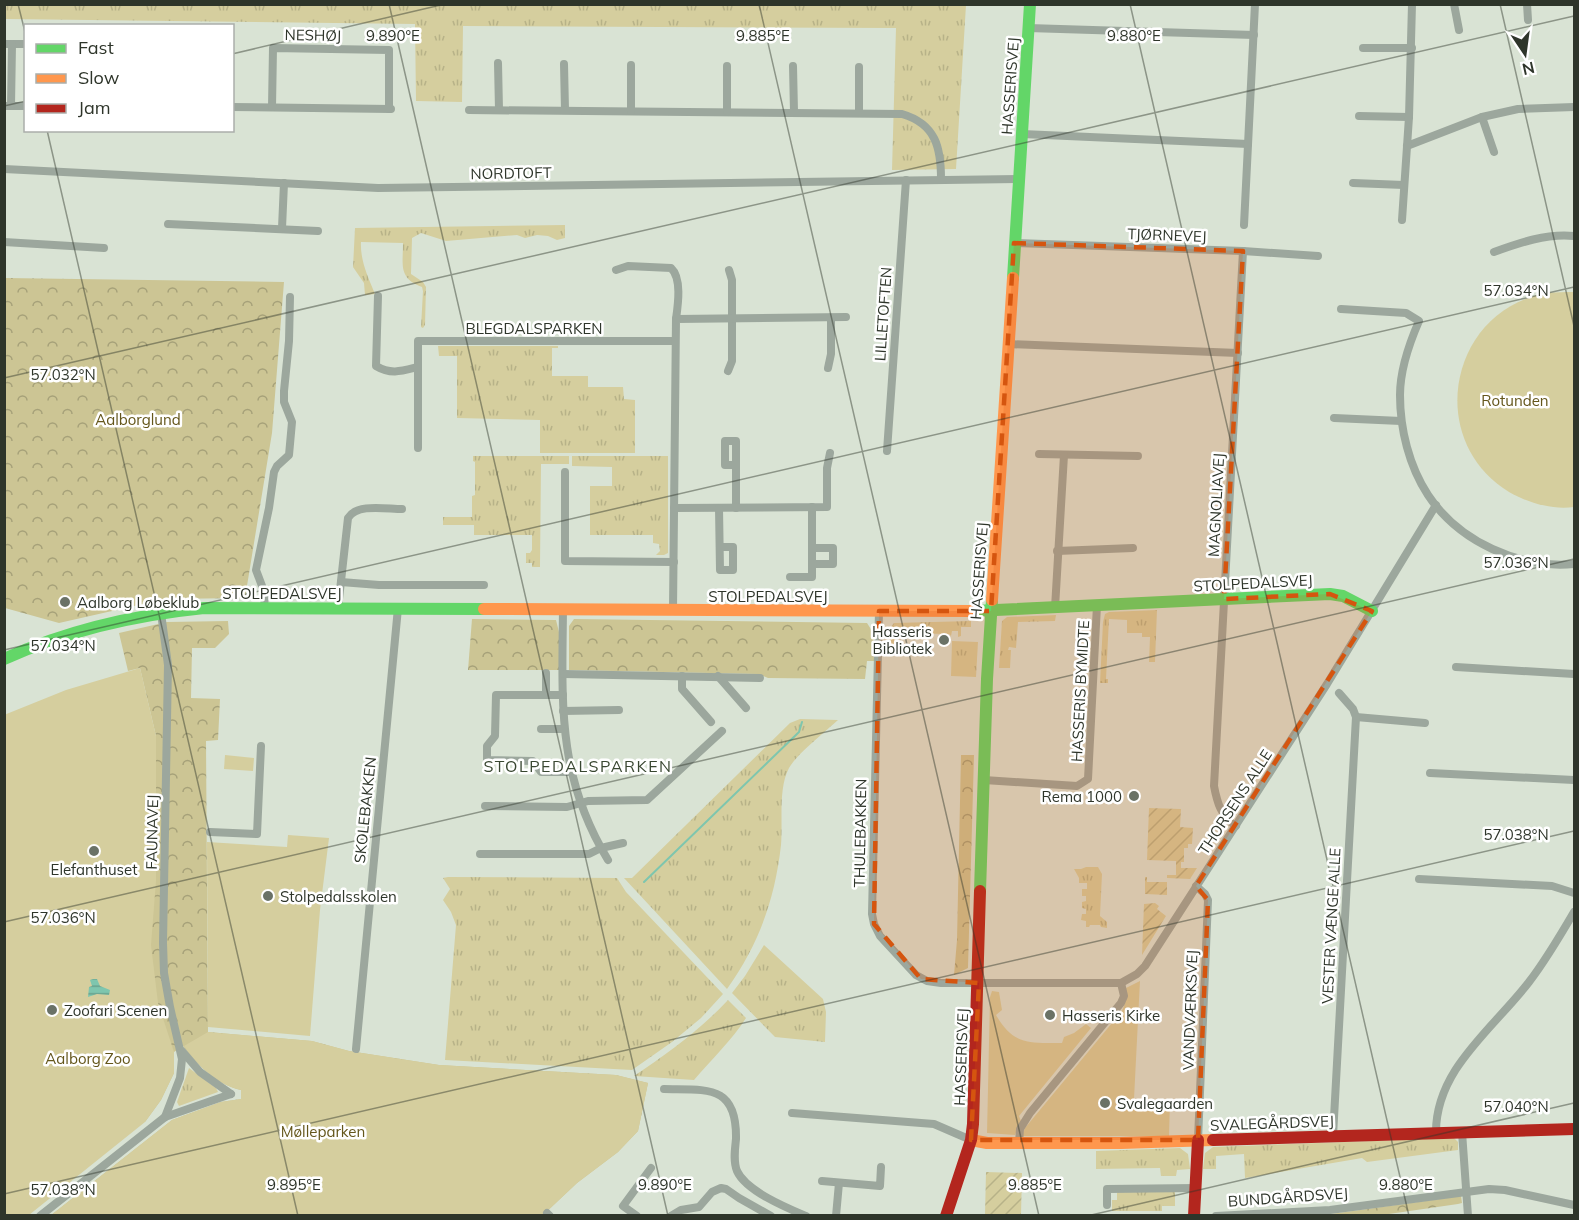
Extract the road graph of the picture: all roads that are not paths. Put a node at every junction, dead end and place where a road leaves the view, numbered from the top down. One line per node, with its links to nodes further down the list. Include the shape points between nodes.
1 (1030, 4): 7 (street, HASSERISVEJ)
2 (1255, 4): 9 (street)
3 (1412, 4): 13 (street)
4 (1454, 4): 8 (street)
5 (1527, 4): 6 (street)
6 (1528, 20)
7 (1028, 28): 9 (street); 35 (street, HASSERISVEJ)
8 (1459, 30)
9 (1254, 35): 36 (street)
10 (8, 44): 11 (street); 20 (street)
11 (24, 44)
12 (1363, 48): 13 (street)
13 (1412, 48): 33 (street)
14 (498, 63): 26 (street)
15 (564, 64): 27 (street)
16 (631, 65): 28 (street)
17 (727, 66): 29 (street)
18 (794, 66): 30 (street)
19 (859, 67): 31 (street)
20 (8, 106): 21 (street)
21 (24, 106)
22 (234, 106): 23 (street, NESHØJ)
23 (272, 107): 23 (street, NESHØJ, via 390,109 389,50 273,48)
24 (1575, 107): 34 (street, via 1518,109)
25 (469, 110): 26 (street)
26 (499, 110): 27 (street)
27 (565, 110): 28 (street)
28 (631, 111): 29 (street)
29 (727, 111): 30 (street)
30 (794, 112): 31 (street)
31 (859, 112): 40 (street, via 902,114 921,122 938,146)
32 (1359, 116): 33 (street)
33 (1409, 117): 37 (street)
34 (1482, 117): 37 (street); 38 (street)
35 (1022, 134): 36 (street); 41 (street, HASSERISVEJ)
36 (1248, 144): 48 (street)
37 (1407, 146): 45 (street)
38 (1494, 152)
39 (4, 169): 43 (street, NORDTOFT)
40 (941, 179): 41 (street, NORDTOFT); 42 (street, NORDTOFT)
41 (1018, 179): 53 (street, HASSERISVEJ)
42 (906, 180): 43 (street, NORDTOFT, via 378,188); 76 (street, LILLETOFTEN)
43 (284, 183): 49 (street)
44 (1353, 183): 45 (street)
45 (1404, 185): 46 (street)
46 (1402, 220)
47 (168, 224): 49 (street)
48 (1244, 225)
49 (282, 228): 50 (street)
50 (318, 231)
51 (1575, 236): 56 (street, via 1522,242)
52 (4, 242): 54 (street)
53 (1014, 243): 55 (street, TJØRNEVEJ); 68 (street, HASSERISVEJ)
54 (104, 248)
55 (1243, 251): 57 (street, TJØRNEVEJ); 69 (street, MAGNOLIAVEJ)
56 (1494, 252)
57 (1318, 256)
58 (615, 270): 64 (street, via 628,266 671,268 676,272)
59 (729, 270): 65 (street)
60 (378, 296): 70 (street, via 376,366 395,373)
61 (290, 297): 101 (street, via 284,402 292,422 289,455 274,472 256,570 266,594)
62 (1341, 309): 74 (street, via 1406,313 1419,321 1403,364)
63 (846, 317): 66 (street)
64 (675, 319): 65 (street); 67 (street)
65 (732, 319): 66 (street); 72 (street, via 732,361)
66 (831, 319): 71 (street)
67 (675, 341): 70 (street, BLEGDALSPARKEN, via 418,341); 85 (street)
68 (1008, 344): 69 (street); 108 (street, HASSERISVEJ)
69 (1238, 353): 99 (street, MAGNOLIAVEJ)
70 (418, 367): 75 (street, BLEGDALSPARKEN)
71 (828, 368)
72 (728, 371)
73 (1334, 418): 74 (street)
74 (1401, 421): 83 (street, via 1416,473)
75 (418, 448)
76 (887, 451)
77 (830, 453): 84 (street, via 827,507)
78 (1039, 454): 79 (street)
79 (1064, 454): 80 (street); 92 (street)
80 (1138, 456)
81 (736, 465): 87 (street)
82 (565, 472): 93 (street, via 565,561)
83 (1436, 505): 95 (street, via 1457,527 1504,555 1534,562); 109 (street, THORSENS ALLE)
84 (812, 507): 87 (street); 90 (street)
85 (674, 508): 86 (street); 93 (street)
86 (719, 508): 87 (street); 89 (street)
87 (736, 508)
88 (402, 509): 97 (street, via 352,512 348,518)
89 (720, 547)
90 (812, 548): 94 (street); 94 (street, via 833,548 833,564)
91 (1133, 548): 92 (street)
92 (1058, 551): 104 (street)
93 (674, 562): 106 (street)
94 (812, 564): 96 (street, via 812,577)
95 (1575, 564)
96 (790, 577)
97 (341, 582): 98 (street); 102 (street)
98 (484, 585)
99 (1224, 599): 100 (street, STOLPEDALSVEJ); 109 (street, STOLPEDALSVEJ, via 1330,594 1343,596); 138 (street, MAGNOLIAVEJ, via 1214,786 1224,815)
100 (1097, 605): 104 (street, STOLPEDALSVEJ); 134 (street, HASSERIS BYMIDTE, via 1088,779 1077,786)
101 (264, 608): 102 (street, STOLPEDALSVEJ); 110 (street, STOLPEDALSVEJ)
102 (338, 608): 103 (street, STOLPEDALSVEJ)
103 (398, 608): 105 (street, STOLPEDALSVEJ); 150 (street, SKOLEBAKKEN)
104 (1054, 608): 108 (street, STOLPEDALSVEJ)
105 (563, 609): 106 (street, STOLPEDALSVEJ); 114 (street)
106 (674, 610): 107 (street, STOLPEDALSVEJ)
107 (879, 611): 108 (street, STOLPEDALSVEJ); 148 (street, THULEBAKKEN, via 874,924 880,936 921,979)
108 (991, 611): 134 (street, HASSERISVEJ)
109 (1371, 611): 138 (street, THORSENS ALLE)
110 (161, 612): 111 (street, STOLPEDALSVEJ, via 97,625); 151 (street, FAUNAVEJ, via 168,665 164,963)
111 (4, 659)
112 (1456, 667): 115 (street)
113 (546, 673): 120 (street)
114 (564, 674): 116 (street); 121 (street)
115 (1575, 674)
116 (682, 676): 117 (street); 126 (street, via 682,689)
117 (718, 676): 118 (street); 122 (street)
118 (760, 678)
119 (1339, 693): 125 (street)
120 (546, 695): 121 (street); 132 (street, via 496,695 495,736 487,746 487,760 533,761 542,772)
121 (563, 695): 124 (street)
122 (746, 708)
123 (619, 710): 124 (street)
124 (563, 711): 129 (street)
125 (1356, 717): 127 (street); 158 (street, VESTER VÆNGE ALLE)
126 (711, 722)
127 (1425, 723)
128 (542, 729): 129 (street)
129 (564, 729): 132 (street)
130 (722, 730): 136 (street, via 647,800)
131 (261, 746): 139 (street, via 256,834)
132 (571, 772): 136 (street)
133 (1430, 773): 135 (street)
134 (984, 780): 148 (street, HASSERISVEJ)
135 (1575, 780)
136 (580, 803): 137 (street, via 567,807); 141 (street)
137 (485, 806)
138 (1236, 826): 145 (street, THORSENS ALLE)
139 (210, 832)
140 (623, 843): 141 (street)
141 (601, 848): 142 (street, via 589,854); 143 (street)
142 (480, 854)
143 (608, 860)
144 (1419, 879): 146 (street, via 1552,886)
145 (1196, 886): 149 (street, THORSENS ALLE, via 1145,966); 160 (street, VANDVÆRKSVEJ, via 1208,900)
146 (1575, 893)
147 (1575, 912): 156 (street, via 1528,984 1451,1075 1438,1104)
148 (979, 983): 149 (street); 159 (street, HASSERISVEJ)
149 (1122, 983): 161 (street, via 1121,1003 1030,1113 1020,1129)
150 (356, 1049)
151 (181, 1051): 154 (street, FAUNAVEJ, via 180,1078); 154 (street, FAUNAVEJ, via 200,1072 231,1094)
152 (664, 1089): 170 (street, via 708,1090 720,1095 734,1113 738,1173)
153 (792, 1113): 159 (street, via 934,1124)
154 (165, 1118): 171 (street)
155 (1575, 1129): 157 (street, SVALEGÅRDSVEJ)
156 (1436, 1132): 157 (street, SVALEGÅRDSVEJ); 158 (street, SVALEGÅRDSVEJ)
157 (1462, 1132): 167 (street)
158 (1333, 1136): 160 (street, SVALEGÅRDSVEJ)
159 (971, 1140): 161 (street, SVALEGÅRDSVEJ); 177 (street, HASSERISVEJ)
160 (1198, 1140): 161 (street, SVALEGÅRDSVEJ); 166 (street)
161 (1018, 1143)
162 (881, 1167): 165 (street, via 880,1185)
163 (651, 1168): 172 (street, via 623,1206)
164 (822, 1181): 165 (street)
165 (839, 1183): 176 (street)
166 (1196, 1188): 168 (street, via 1107,1189); 178 (street)
167 (1466, 1191): 169 (street, BUNDGÅRDSVEJ, via 1505,1190); 179 (street, BUNDGÅRDSVEJ, via 1330,1210); 180 (street)
168 (1107, 1205)
169 (1575, 1205)
170 (785, 1212): 175 (street)
171 (40, 1215)
172 (637, 1215)
173 (671, 1215): 174 (street, via 699,1207 721,1188)
174 (771, 1215)
175 (806, 1215)
176 (836, 1215)
177 (946, 1215)
178 (1194, 1215)
179 (1216, 1215)
180 (1468, 1215)

